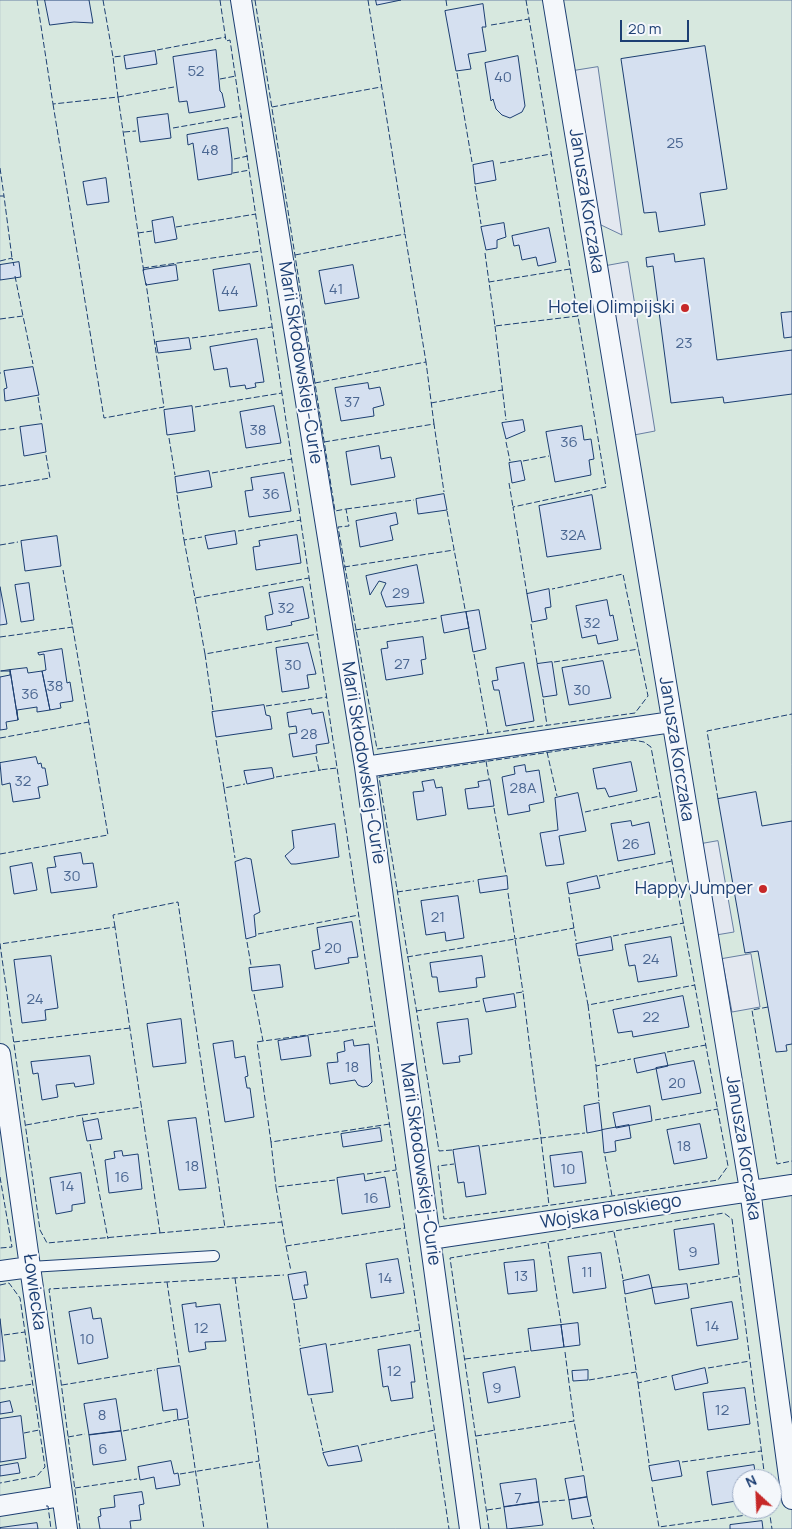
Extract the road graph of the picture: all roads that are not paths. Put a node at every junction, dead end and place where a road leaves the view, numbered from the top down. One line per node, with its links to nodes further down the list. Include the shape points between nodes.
1 (241, 0): 4 (street, Marii Skłodowskiej-Curie)
2 (553, 0): 3 (street, Janusza Korczaka)
3 (672, 722): 4 (street); 7 (street, Janusza Korczaka)
4 (365, 767): 8 (street, Marii Skłodowskiej-Curie)
5 (0, 1054): 10 (street, Łowiecka)
6 (792, 1185): 7 (street, Wojska Polskiego)
7 (750, 1190): 8 (street, Wojska Polskiego); 13 (street, Janusza Korczaka)
8 (430, 1239): 16 (street, Marii Skłodowskiej-Curie)
9 (214, 1256): 10 (lane)
10 (30, 1267): 11 (street); 12 (street, Łowiecka)
11 (0, 1271)
12 (62, 1496): 14 (street); 15 (street, Łowiecka)
13 (792, 1499)
14 (0, 1506)
15 (67, 1529)
16 (470, 1529)

